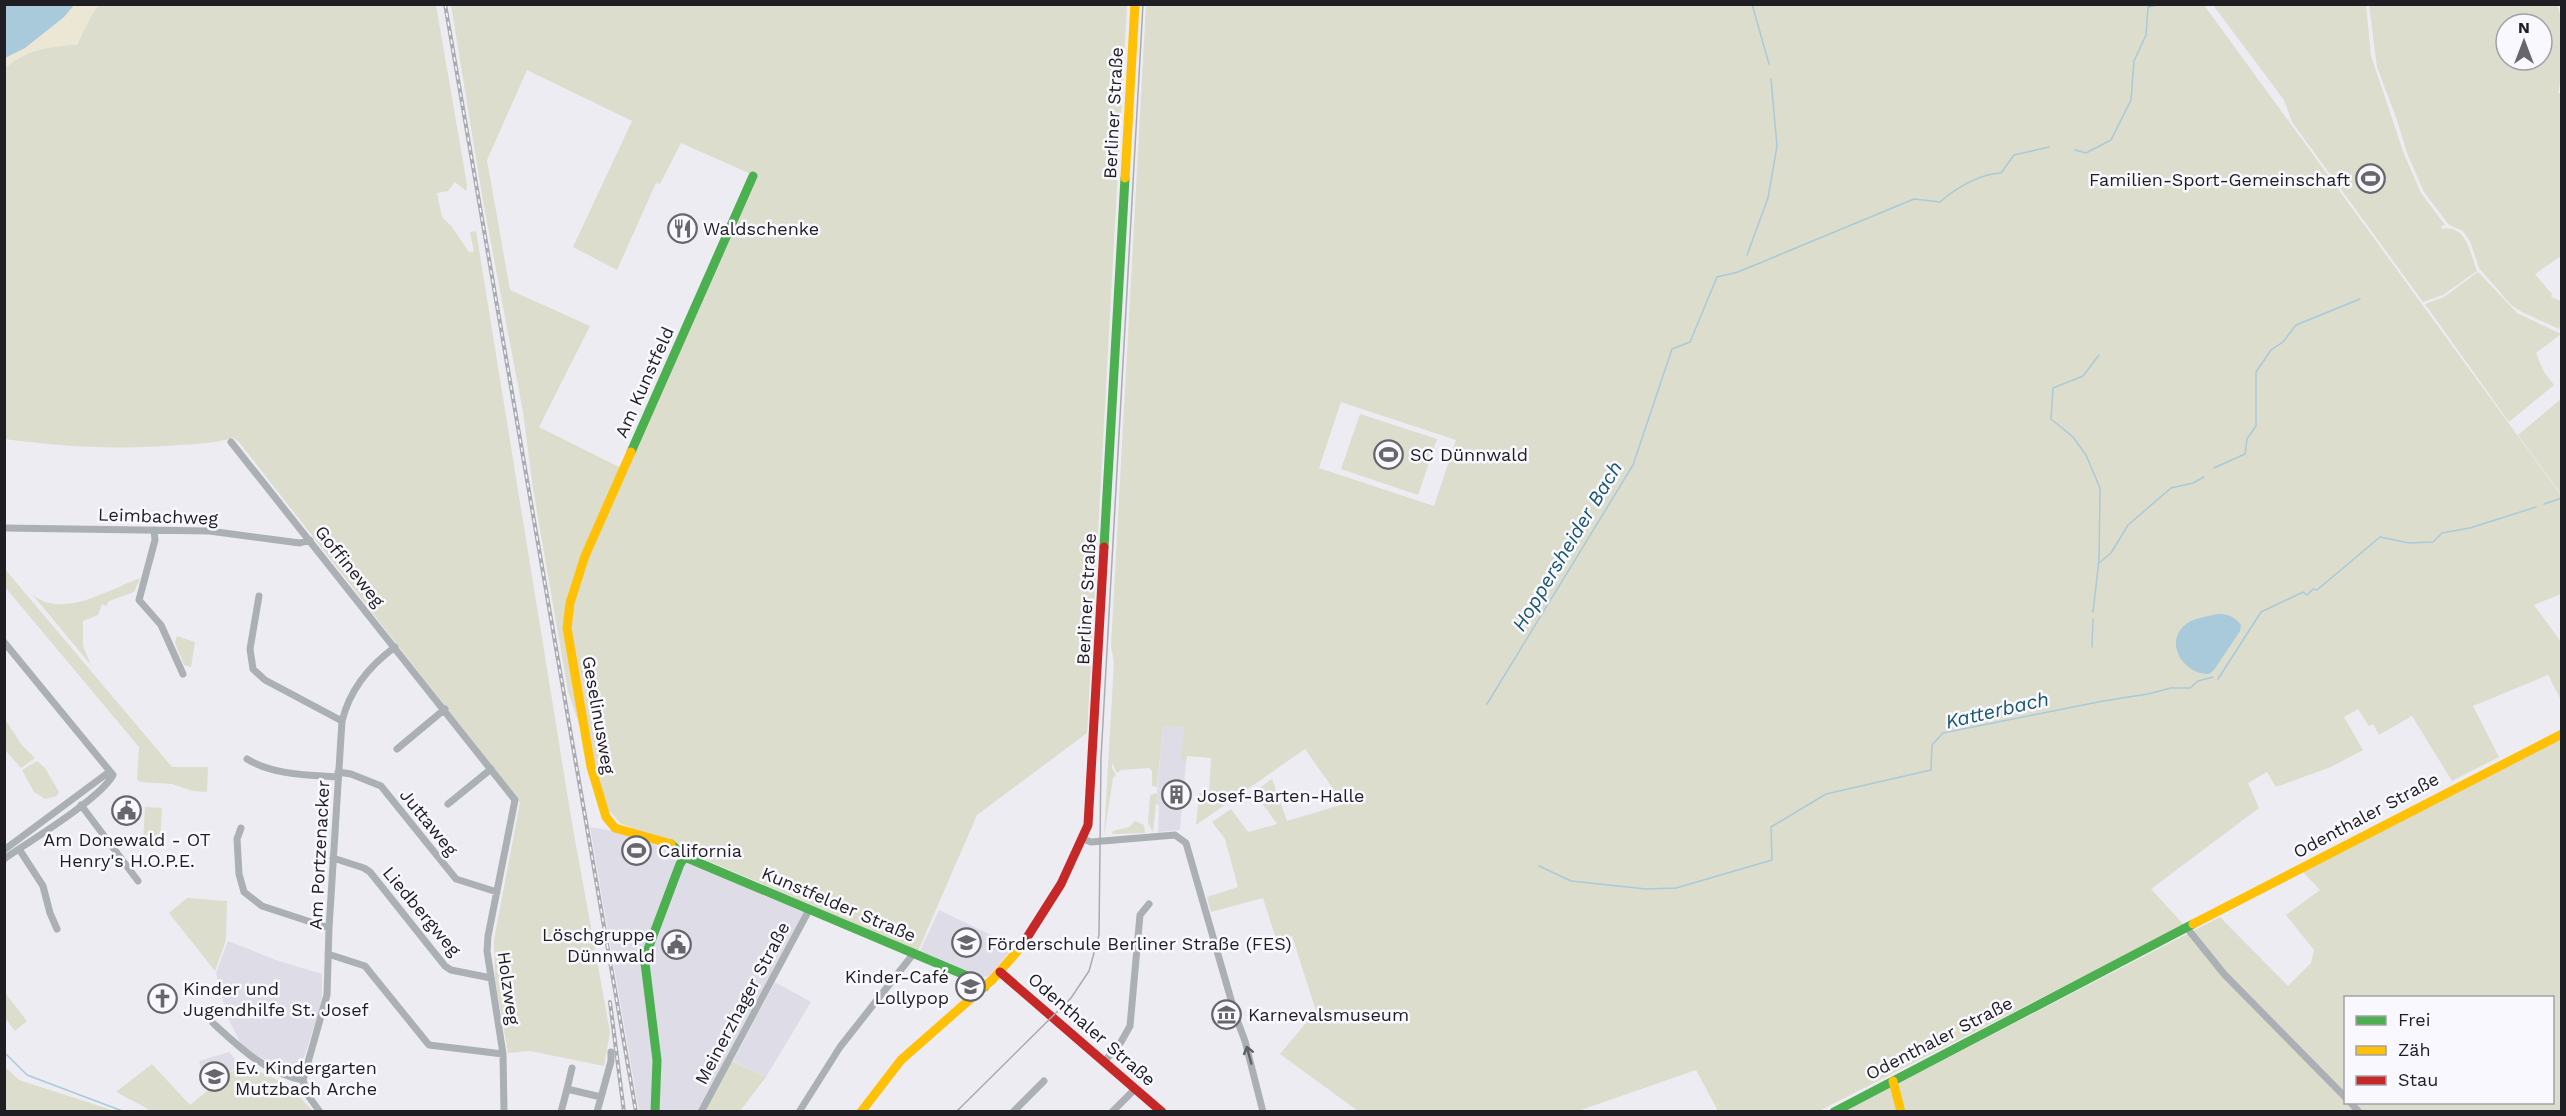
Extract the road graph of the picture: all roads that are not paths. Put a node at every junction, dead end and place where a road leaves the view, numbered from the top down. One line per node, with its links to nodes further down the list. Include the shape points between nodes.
1 (1135, 4): 25 (main road, Berliner Straße, via 1091,790)
2 (753, 176): 8 (main road, Am Kunstfeld, via 585,556)
3 (231, 442): 6 (street, Goffineweg)
4 (4, 528): 5 (street, Leimbachweg)
5 (154, 530): 6 (street, Leimbachweg, via 209,531 300,543); 11 (street, via 155,540 139,600 162,626)
6 (310, 540): 10 (street, Goffineweg)
7 (259, 596): 13 (street, via 250,649 253,669 265,680)
8 (570, 603): 24 (main road, Geselinusweg, via 567,628 591,769 604,815)
9 (4, 642): 18 (street)
10 (395, 647): 12 (street, Goffineweg); 13 (street, Am Portzenacker, via 361,679)
11 (183, 674)
12 (445, 709): 15 (street); 17 (street, Goffineweg)
13 (342, 721): 19 (street, Am Portzenacker)
14 (2562, 734): 36 (main road, Odenthaler Straße)
15 (397, 748)
16 (247, 759): 19 (street, Juttaweg, via 290,772)
17 (491, 769): 20 (street, Goffineweg); 21 (street)
18 (111, 773): 22 (street, via 110,781); 27 (street)
19 (338, 774): 29 (street, Am Portzenacker); 32 (street, Juttaweg, via 351,774 381,786 453,876)
20 (515, 800): 32 (street, Holzweg)
21 (448, 804)
22 (81, 805): 26 (street); 31 (street)
23 (241, 828): 35 (street, via 239,874 244,892 262,906)
24 (615, 828): 28 (main road, Kunstfelder Straße, via 671,844)
25 (1083, 839): 40 (main road, Berliner Straße, via 1035,928); 66 (street, one-way to 25, via 1186,843 1168,835 1091,842)
26 (19, 849): 30 (street); 37 (street, via 43,886)
27 (4, 850)
28 (685, 857): 34 (main road, Kunstfelder Straße); 62 (main road, via 645,963 657,1059)
29 (333, 858): 35 (street, Am Portzenacker); 41 (street, Liedbergweg, via 370,872 446,966)
30 (4, 859)
31 (138, 881)
32 (497, 892): 41 (street, Holzweg, via 488,936)
33 (1149, 903): 46 (street, via 1140,915 1131,1026)
34 (809, 910): 38 (main road, Kunstfelder Straße); 63 (street, Meinerzhager Straße)
35 (329, 928): 39 (street, Am Portzenacker)
36 (2187, 928): 50 (main road, Odenthaler Straße); 53 (street, via 2224,974)
37 (57, 929)
38 (914, 953): 42 (main road, Kunstfelder Straße); 64 (street, via 840,1047)
39 (328, 954): 45 (street, via 365,966 429,1045); 48 (street, Am Portzenacker, via 327,1001)
40 (1000, 972): 42 (main road, Berliner Straße); 46 (main road, Odenthaler Straße)
41 (491, 978): 45 (street, Holzweg)
42 (985, 987): 57 (main road, Berliner Straße, via 901,1060)
43 (213, 1023): 48 (street, via 246,1054)
44 (611, 1052): 54 (street)
45 (503, 1054): 59 (street, Holzweg)
46 (1104, 1062): 52 (main road, Odenthaler Straße)
47 (572, 1068): 51 (street)
48 (303, 1080): 58 (street, via 307,1094)
49 (1044, 1081): 55 (street)
50 (1893, 1081): 67 (main road, Odenthaler Straße); 68 (main road)
51 (567, 1089): 54 (street); 60 (street)
52 (1135, 1089): 56 (street); 65 (main road, Odenthaler Straße)
53 (2344, 1096)
54 (601, 1097): 61 (street)
55 (1016, 1110)
56 (1116, 1110)
57 (863, 1111)
58 (320, 1112)
59 (504, 1112)
60 (561, 1112)
61 (597, 1112)
62 (655, 1112)
63 (701, 1112)
64 (799, 1112)
65 (1162, 1112)
66 (1263, 1112)
67 (1834, 1112)
68 (1901, 1112)

